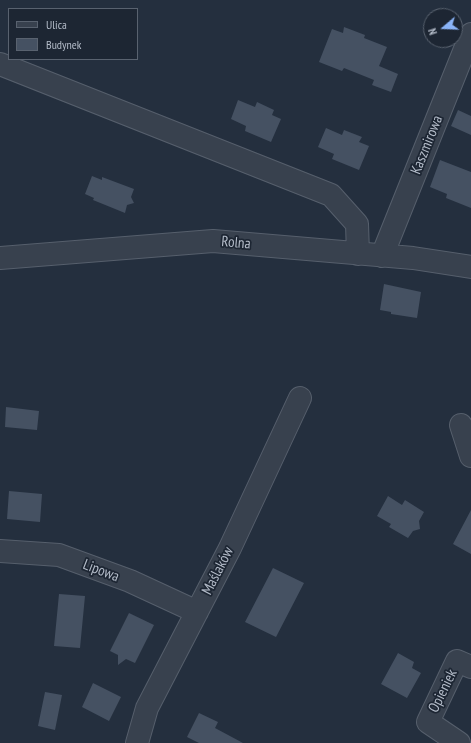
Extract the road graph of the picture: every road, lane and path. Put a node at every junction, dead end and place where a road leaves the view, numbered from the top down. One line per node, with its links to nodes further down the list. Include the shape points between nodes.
1 (471, 34): 4 (street, Kaszmirowa)
2 (0, 64): 3 (street, via 331,195 356,224)
3 (358, 254): 4 (street, Rolna); 5 (street, Rolna, via 213,241)
4 (382, 256): 6 (street, Rolna)
5 (0, 258)
6 (471, 267)
7 (300, 398): 11 (street, Maślaków)
8 (461, 425): 9 (street)
9 (471, 456)
10 (0, 551): 11 (street, Lipowa, via 59,554 130,581)
11 (198, 612): 13 (street, Maślaków, via 147,708)
12 (471, 667): 14 (street, Opieniek, via 457,661 428,722)
13 (137, 743)
14 (459, 743)

